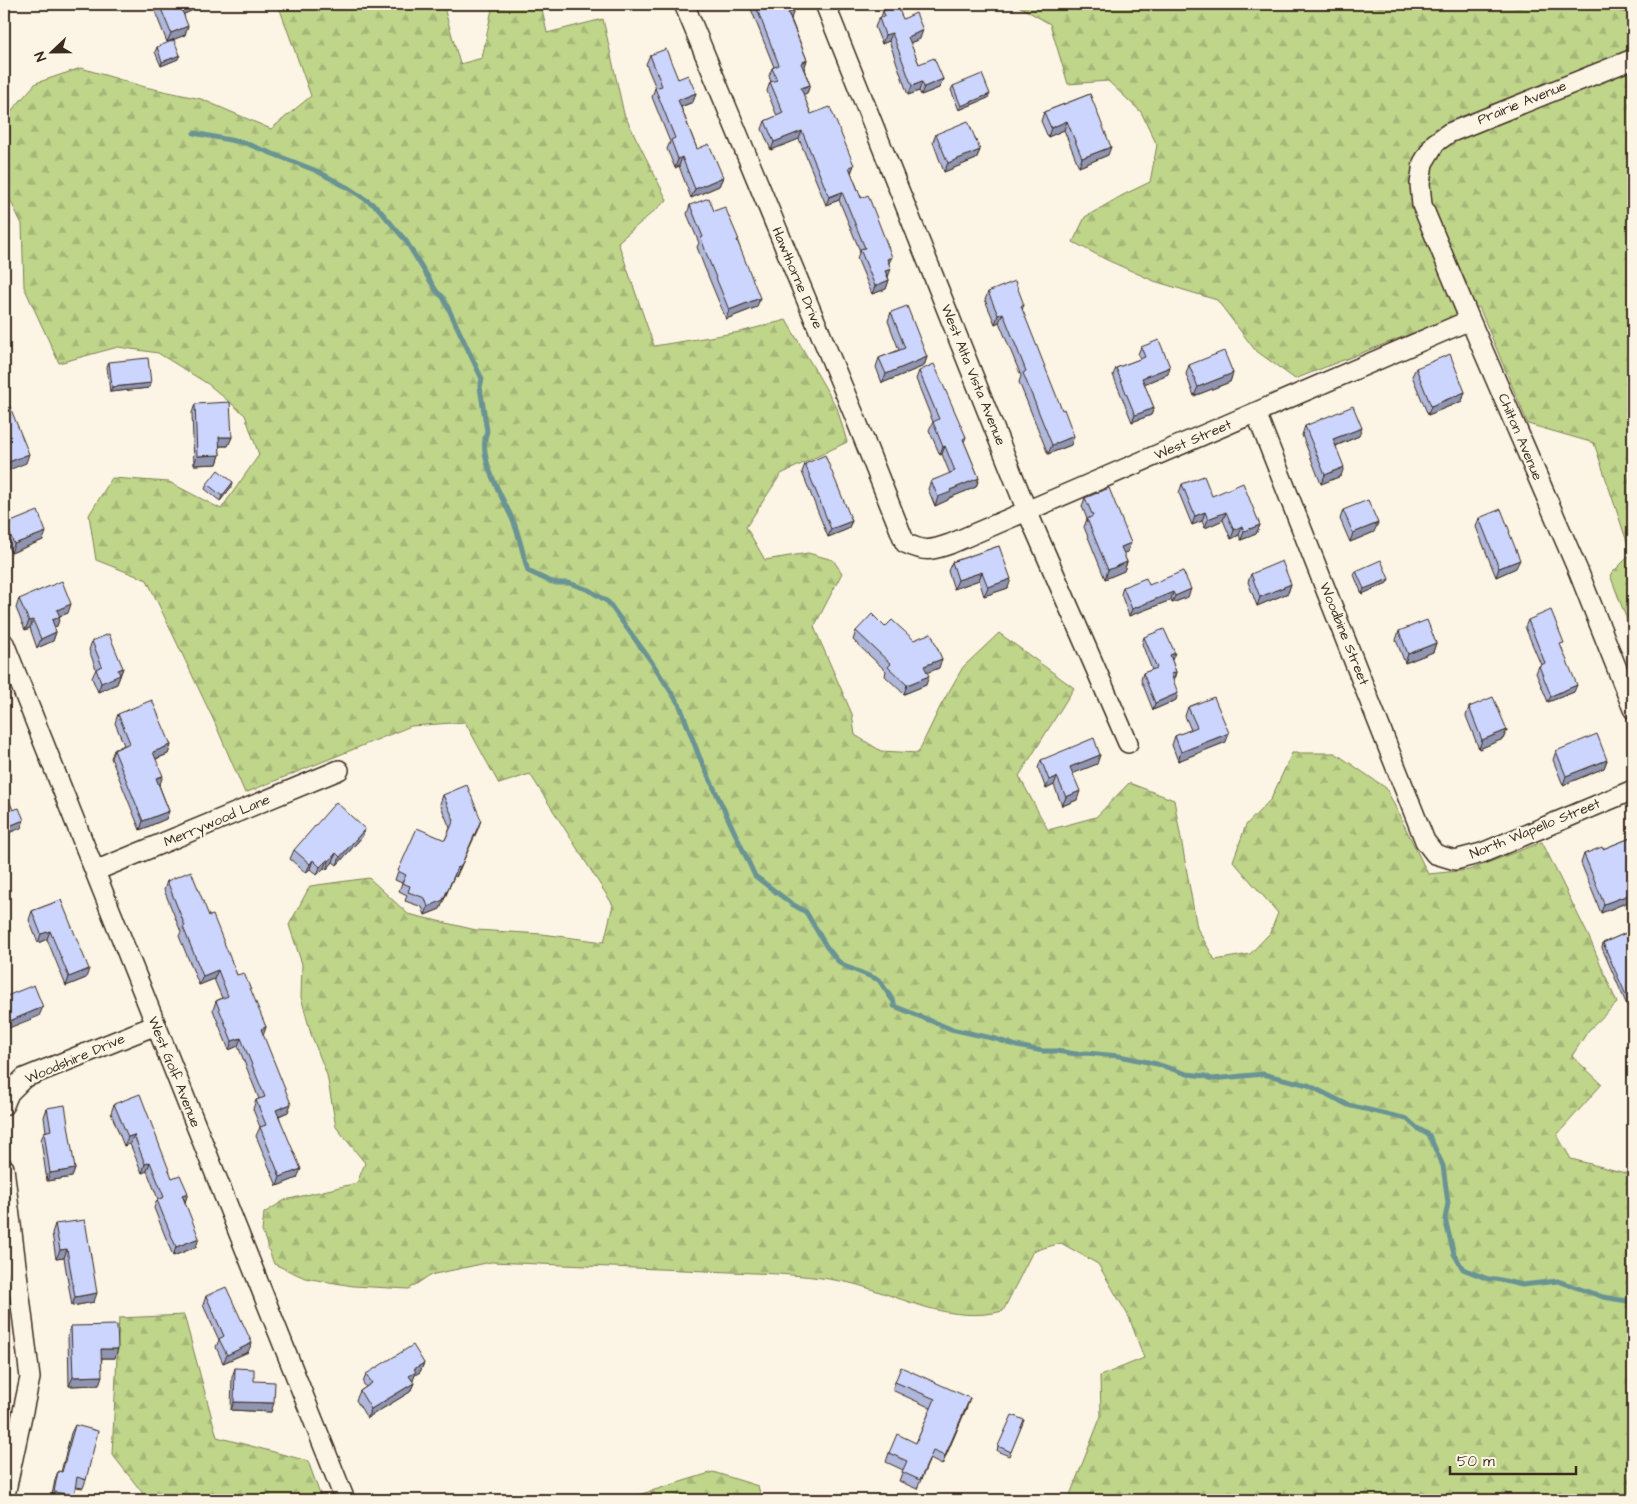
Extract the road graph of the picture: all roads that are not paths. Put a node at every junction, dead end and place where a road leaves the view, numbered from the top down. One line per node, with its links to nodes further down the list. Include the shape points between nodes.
1 (684, 4): 8 (street, Hawthorne Drive, via 905,543)
2 (825, 4): 7 (street, West Alta Vista Avenue)
3 (1633, 59): 4 (street, Prairie Avenue, via 1449,133 1435,143)
4 (1423, 163): 5 (street, Chilton Avenue, via 1422,205)
5 (1470, 320): 6 (street, West Street); 10 (street, Chilton Avenue, via 1579,573)
6 (1256, 413): 7 (street, West Street); 14 (street, Woodbine Street, via 1426,841)
7 (1027, 511): 8 (street, West Street, via 930,551); 11 (street, West Alta Vista Avenue)
8 (915, 547)
9 (4, 643): 15 (street, West Golf Avenue)
10 (1633, 709)
11 (1128, 743)
12 (339, 770): 15 (street, Merrywood Lane)
13 (1633, 790): 14 (street, North Wapello Street, via 1482,853 1455,860)
14 (1435, 854)
15 (95, 872): 16 (street, West Golf Avenue)
16 (156, 1025): 17 (street, Woodshire Drive, via 24,1078 9,1093); 20 (street, West Golf Avenue)
17 (4, 1105)
18 (4, 1168): 19 (street, via 30,1378)
19 (4, 1500)
20 (345, 1500)

